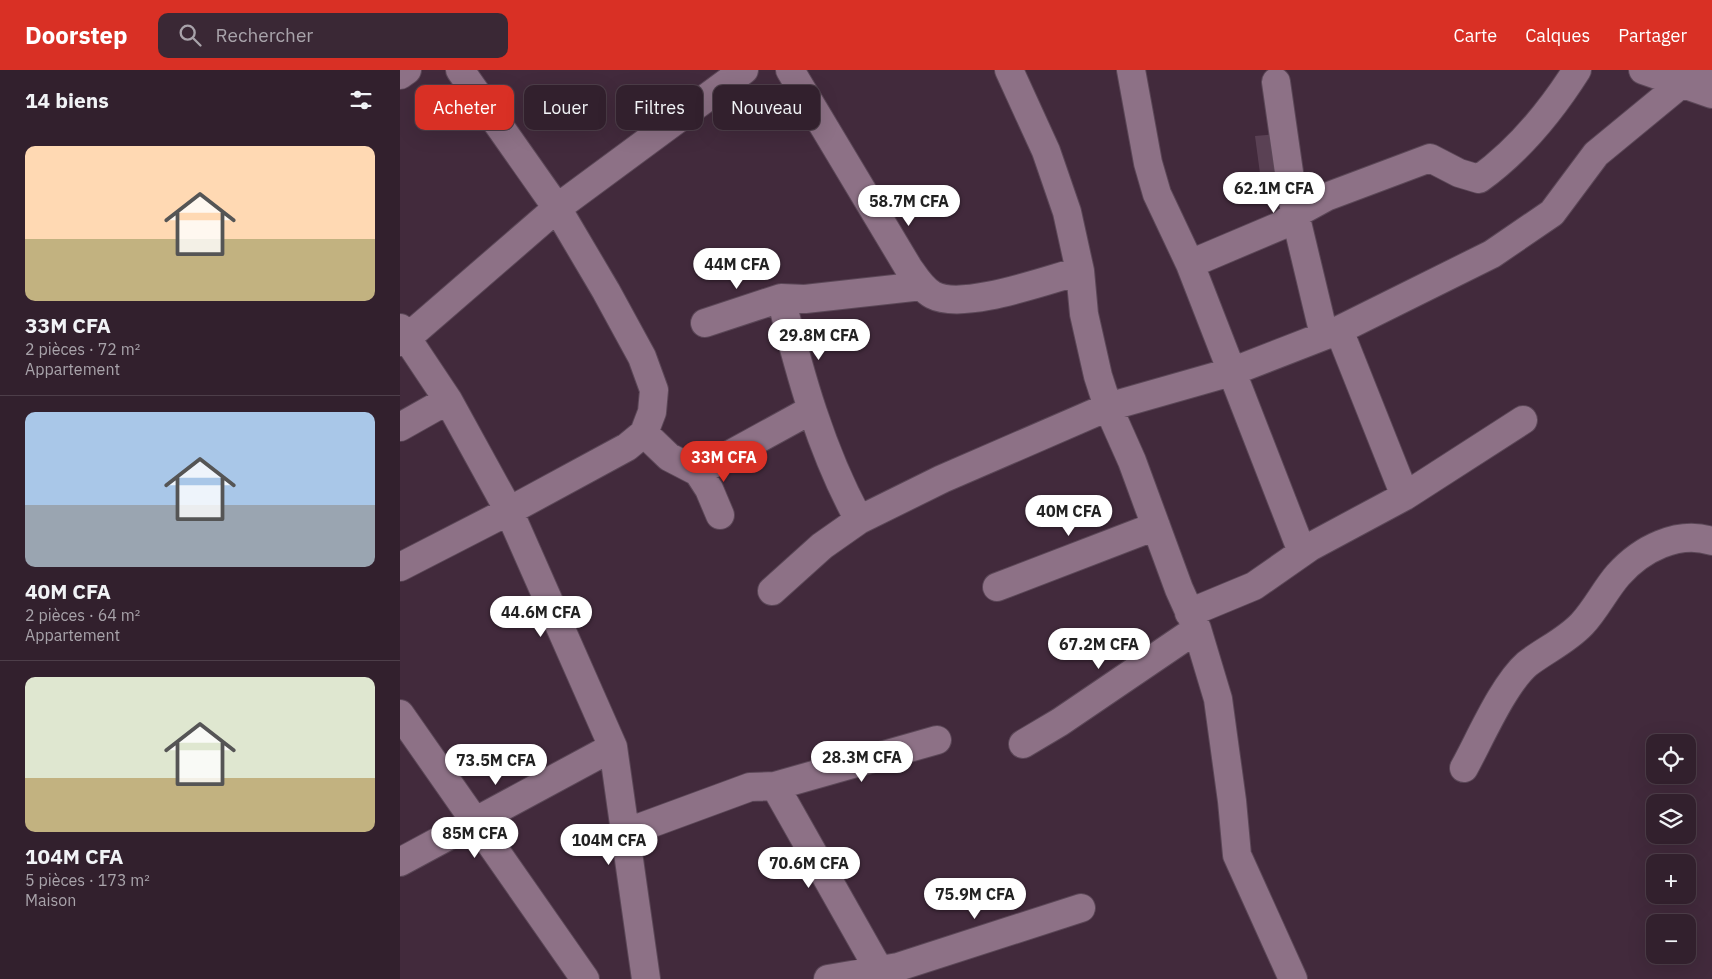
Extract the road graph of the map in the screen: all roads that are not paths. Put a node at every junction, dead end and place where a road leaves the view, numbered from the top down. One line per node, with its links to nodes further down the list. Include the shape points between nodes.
1 (407, 70): 10 (street)
2 (460, 70): 14 (street)
3 (744, 70): 14 (street)
4 (790, 70): 18 (street)
5 (1008, 70): 17 (street, via 1058,182)
6 (1131, 70): 16 (street, via 1157,194)
7 (1577, 70): 15 (street, via 1562,93 1504,161 1479,179 1430,158 1326,197)
8 (1643, 70): 12 (street)
9 (1704, 70): 12 (street)
10 (400, 75)
11 (1276, 82): 15 (street)
12 (1681, 84): 13 (street); 21 (street, via 1596,154 1552,213 1492,254)
13 (1712, 94)
14 (557, 208): 22 (street); 29 (street, via 642,357 654,390 652,412)
15 (1295, 214): 16 (street, via 1282,225); 21 (street)
16 (1190, 264): 23 (street)
17 (1080, 272): 18 (street, via 974,299 934,296); 25 (street, via 1084,314)
18 (922, 286): 19 (street, via 805,299)
19 (781, 298): 20 (street); 26 (street)
20 (706, 323)
21 (1332, 332): 23 (street); 31 (street)
22 (402, 336): 24 (street)
23 (1232, 372): 25 (street); 37 (street)
24 (448, 400): 28 (street); 32 (street)
25 (1108, 407): 34 (street, via 942,479); 35 (street)
26 (811, 410): 30 (street); 34 (street, via 830,462)
27 (1523, 420): 31 (street)
28 (400, 427)
29 (644, 433): 30 (street, via 669,457); 32 (street, via 627,447)
30 (698, 472): 33 (street, via 709,488)
31 (1405, 496): 37 (street)
32 (509, 512): 38 (street); 45 (street)
33 (720, 515)
34 (859, 520): 40 (street, via 822,546)
35 (1156, 526): 39 (street); 41 (street)
36 (1712, 541): 46 (street, via 1697,536 1662,543 1640,554 1618,575 1583,624 1561,644 1527,665 1512,682)
37 (1302, 552): 41 (street, via 1254,586)
38 (400, 567)
39 (997, 587)
40 (772, 591)
41 (1193, 621): 44 (street, via 1060,722); 56 (street, via 1218,699 1237,855)
42 (400, 714): 48 (street)
43 (937, 740): 47 (street)
44 (1024, 744)
45 (613, 747): 48 (street); 49 (street)
46 (1464, 768)
47 (775, 786): 49 (street, via 750,787); 52 (street)
48 (475, 822): 50 (street); 53 (street)
49 (625, 833): 54 (street)
50 (400, 862)
51 (1081, 908): 52 (street, via 898,967)
52 (879, 970): 55 (street)
53 (585, 979)
54 (646, 979)
55 (828, 979)
56 (1294, 979)

